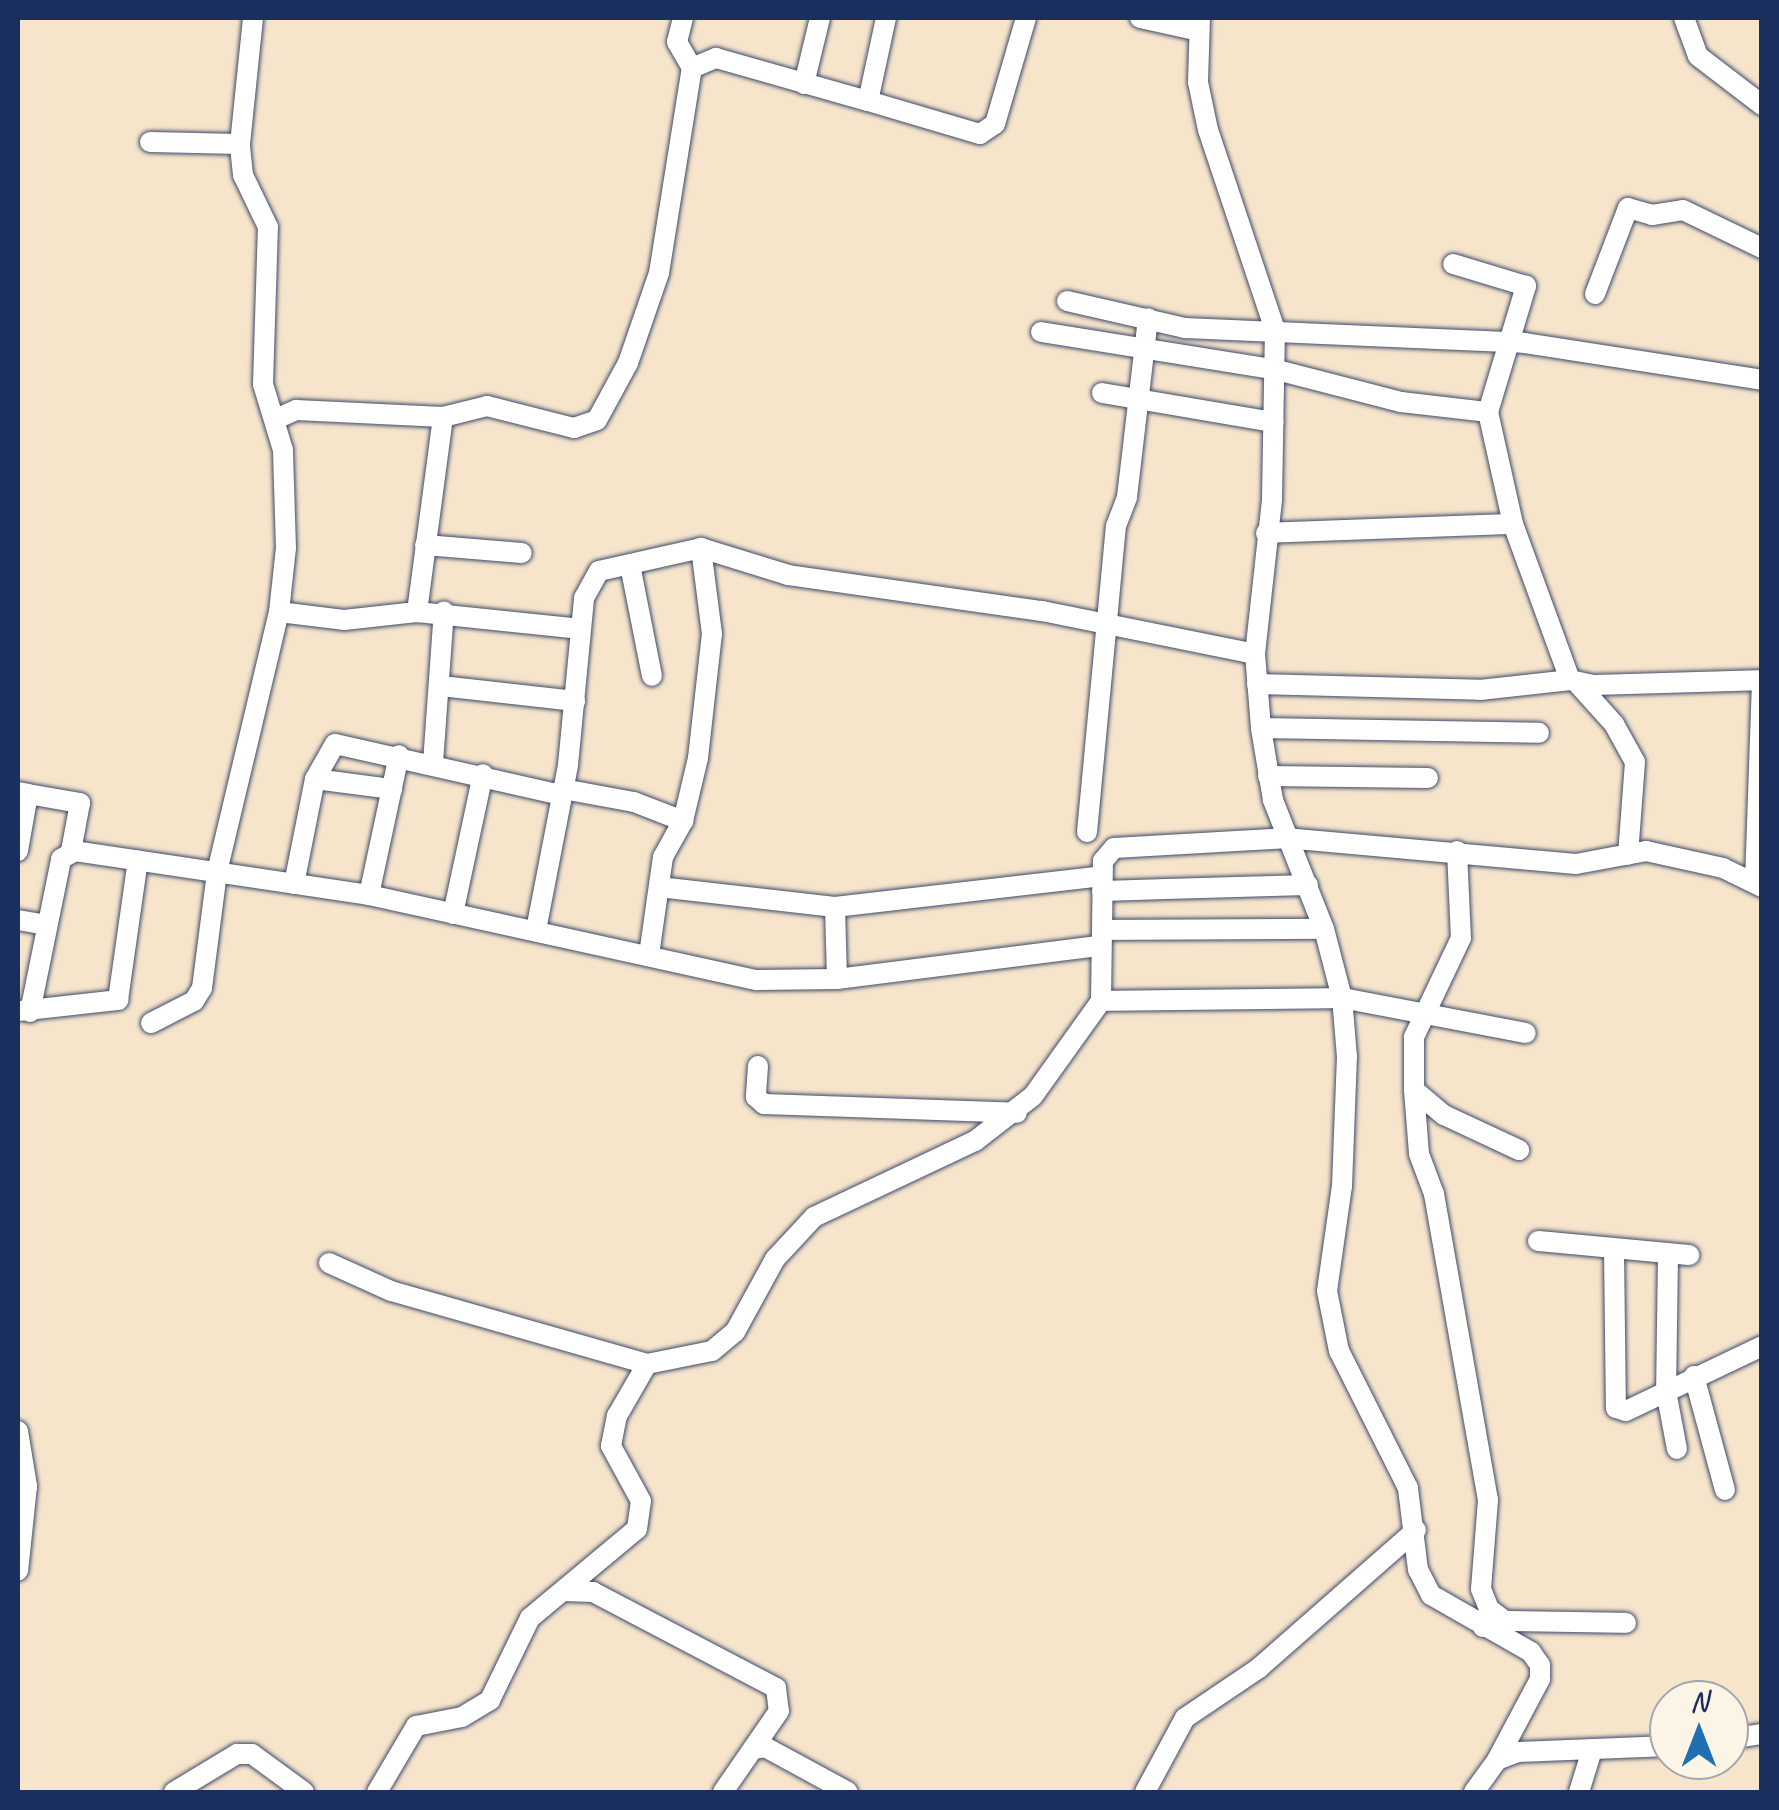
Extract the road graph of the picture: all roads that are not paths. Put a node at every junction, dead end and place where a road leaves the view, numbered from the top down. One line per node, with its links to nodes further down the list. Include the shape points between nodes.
1 (253, 18): 14 (street)
2 (683, 18): 9 (street, via 678,42)
3 (820, 18): 10 (street)
4 (886, 18): 11 (street)
5 (1026, 18): 11 (street, via 988,132)
6 (1140, 18): 8 (street)
7 (1684, 18): 12 (street, via 1698,56)
8 (1199, 24): 20 (street, via 1198,82 1208,130)
9 (692, 68): 10 (street, via 716,58); 30 (street, via 649,312 597,420 574,428 487,406)
10 (804, 84): 11 (street)
11 (868, 101)
12 (1762, 105)
13 (150, 142): 14 (street)
14 (240, 144): 29 (street, via 244,176 268,228 263,384)
15 (1762, 248): 17 (street, via 1683,210 1652,216 1628,208)
16 (1452, 264): 22 (street, via 1524,282)
17 (1595, 294)
18 (1067, 301): 19 (street)
19 (1148, 318): 20 (street, via 1185,328); 23 (street)
20 (1276, 330): 22 (street); 24 (street)
21 (1041, 332): 23 (street)
22 (1511, 342): 25 (street); 28 (street)
23 (1144, 348): 24 (street); 27 (street)
24 (1277, 370): 28 (street, via 1401,402); 31 (street)
25 (1762, 380)
26 (1102, 393): 27 (street)
27 (1139, 400): 31 (street); 42 (street)
28 (1488, 412): 32 (street)
29 (278, 418): 30 (street, via 296,410); 39 (street, via 286,486)
30 (443, 418): 34 (street)
31 (1274, 422): 33 (street)
32 (1513, 524): 33 (street); 45 (street)
33 (1266, 533): 43 (street)
34 (425, 545): 36 (street); 40 (street)
35 (701, 548): 37 (street); 42 (street, via 788,575 1042,611); 63 (street, via 712,634 698,758)
36 (522, 553)
37 (630, 566): 41 (street, via 592,576); 44 (street)
38 (444, 611): 40 (street); 41 (street); 48 (street)
39 (279, 612): 40 (street, via 344,620); 71 (street)
40 (418, 612)
41 (581, 628): 49 (street)
42 (1105, 628): 43 (street); 64 (street)
43 (1255, 654): 47 (street)
44 (652, 676)
45 (1574, 682): 46 (street); 47 (street, via 1480,690); 69 (street, via 1614,724 1635,762)
46 (1762, 682): 52 (street)
47 (1257, 684): 50 (street)
48 (440, 686): 49 (street); 54 (street)
49 (575, 701): 60 (street)
50 (1261, 728): 51 (street); 56 (street)
51 (1539, 733)
52 (1760, 743): 62 (street)
53 (399, 755): 54 (street); 58 (street, via 335,744); 59 (street)
54 (433, 764): 55 (street)
55 (482, 774): 60 (street); 79 (street)
56 (1268, 776): 57 (street); 65 (street)
57 (1428, 778)
58 (315, 779): 59 (street); 74 (street)
59 (392, 789): 77 (street)
60 (562, 792): 63 (street, via 634,802); 83 (street)
61 (23, 793): 66 (street); 67 (street, via 80,804)
62 (1759, 803): 72 (street)
63 (682, 821): 76 (street, via 663,858)
64 (1087, 832)
65 (1285, 838): 68 (street); 73 (street, via 1114,848 1104,856); 75 (street)
66 (18, 850)
67 (71, 851): 70 (street); 81 (street, via 61,859)
68 (1457, 851): 69 (street, via 1576,864); 89 (street, via 1461,938)
69 (1628, 855): 72 (street, via 1667,853)
70 (138, 860): 71 (street); 90 (street, via 118,1000)
71 (217, 872): 74 (street); 91 (street, via 199,995)
72 (1759, 873)
73 (1102, 883): 75 (street); 78 (street); 84 (street)
74 (294, 884): 77 (street)
75 (1308, 886): 82 (street)
76 (660, 887): 78 (street); 85 (street)
77 (368, 895): 79 (street)
78 (835, 908): 86 (street)
79 (453, 914): 83 (street)
80 (18, 920): 81 (street)
81 (45, 925): 90 (street)
82 (1324, 929): 84 (street); 87 (street)
83 (536, 930): 85 (street)
84 (1101, 938): 86 (street); 88 (street)
85 (649, 956): 86 (street, via 757,980)
86 (837, 979)
87 (1342, 998): 88 (street); 89 (street); 107 (street, via 1348,1057 1328,1310 1339,1352 1408,1488)
88 (1100, 1001): 95 (street)
89 (1426, 1010): 92 (street); 94 (street, via 1414,1036)
90 (24, 1012)
91 (151, 1023)
92 (1526, 1033)
93 (758, 1066): 95 (street, via 756,1096 764,1104)
94 (1414, 1090): 96 (street, via 1444,1115); 110 (street, via 1419,1154 1434,1194 1488,1500 1481,1589 1489,1609)
95 (1018, 1113): 101 (street, via 975,1142 814,1216 775,1259 724,1342 712,1351)
96 (1519, 1150)
97 (1538, 1241): 98 (street)
98 (1614, 1250): 103 (street, via 1679,1254); 103 (street, via 1614,1404 1626,1411)
99 (329, 1263): 101 (street, via 390,1291)
100 (1762, 1346): 102 (street)
101 (647, 1364): 109 (street, via 617,1416 610,1446 641,1501 642,1519)
102 (1694, 1376): 103 (street); 106 (street)
103 (1666, 1391): 105 (street)
104 (18, 1432): 108 (street, via 27,1486)
105 (1678, 1449)
106 (1725, 1490)
107 (1416, 1530): 112 (street, via 1418,1570 1431,1594); 122 (street, via 1259,1668 1184,1718)
108 (18, 1571)
109 (563, 1590): 114 (street, via 593,1592 776,1688 779,1710); 119 (street, via 530,1618 490,1700 462,1718 416,1726)
110 (1505, 1621): 111 (street); 112 (street)
111 (1626, 1623)
112 (1483, 1627): 116 (street, via 1532,1652 1541,1672)
113 (1649, 1747): 115 (street)
114 (753, 1748): 120 (street); 121 (street, via 765,1747)
115 (1592, 1750): 116 (street, via 1518,1752); 124 (street)
116 (1497, 1760): 123 (street)
117 (174, 1792): 118 (street, via 238,1754 252,1754)
118 (304, 1792)
119 (377, 1792)
120 (723, 1792)
121 (848, 1792)
122 (1145, 1792)
123 (1474, 1792)
124 (1579, 1792)

